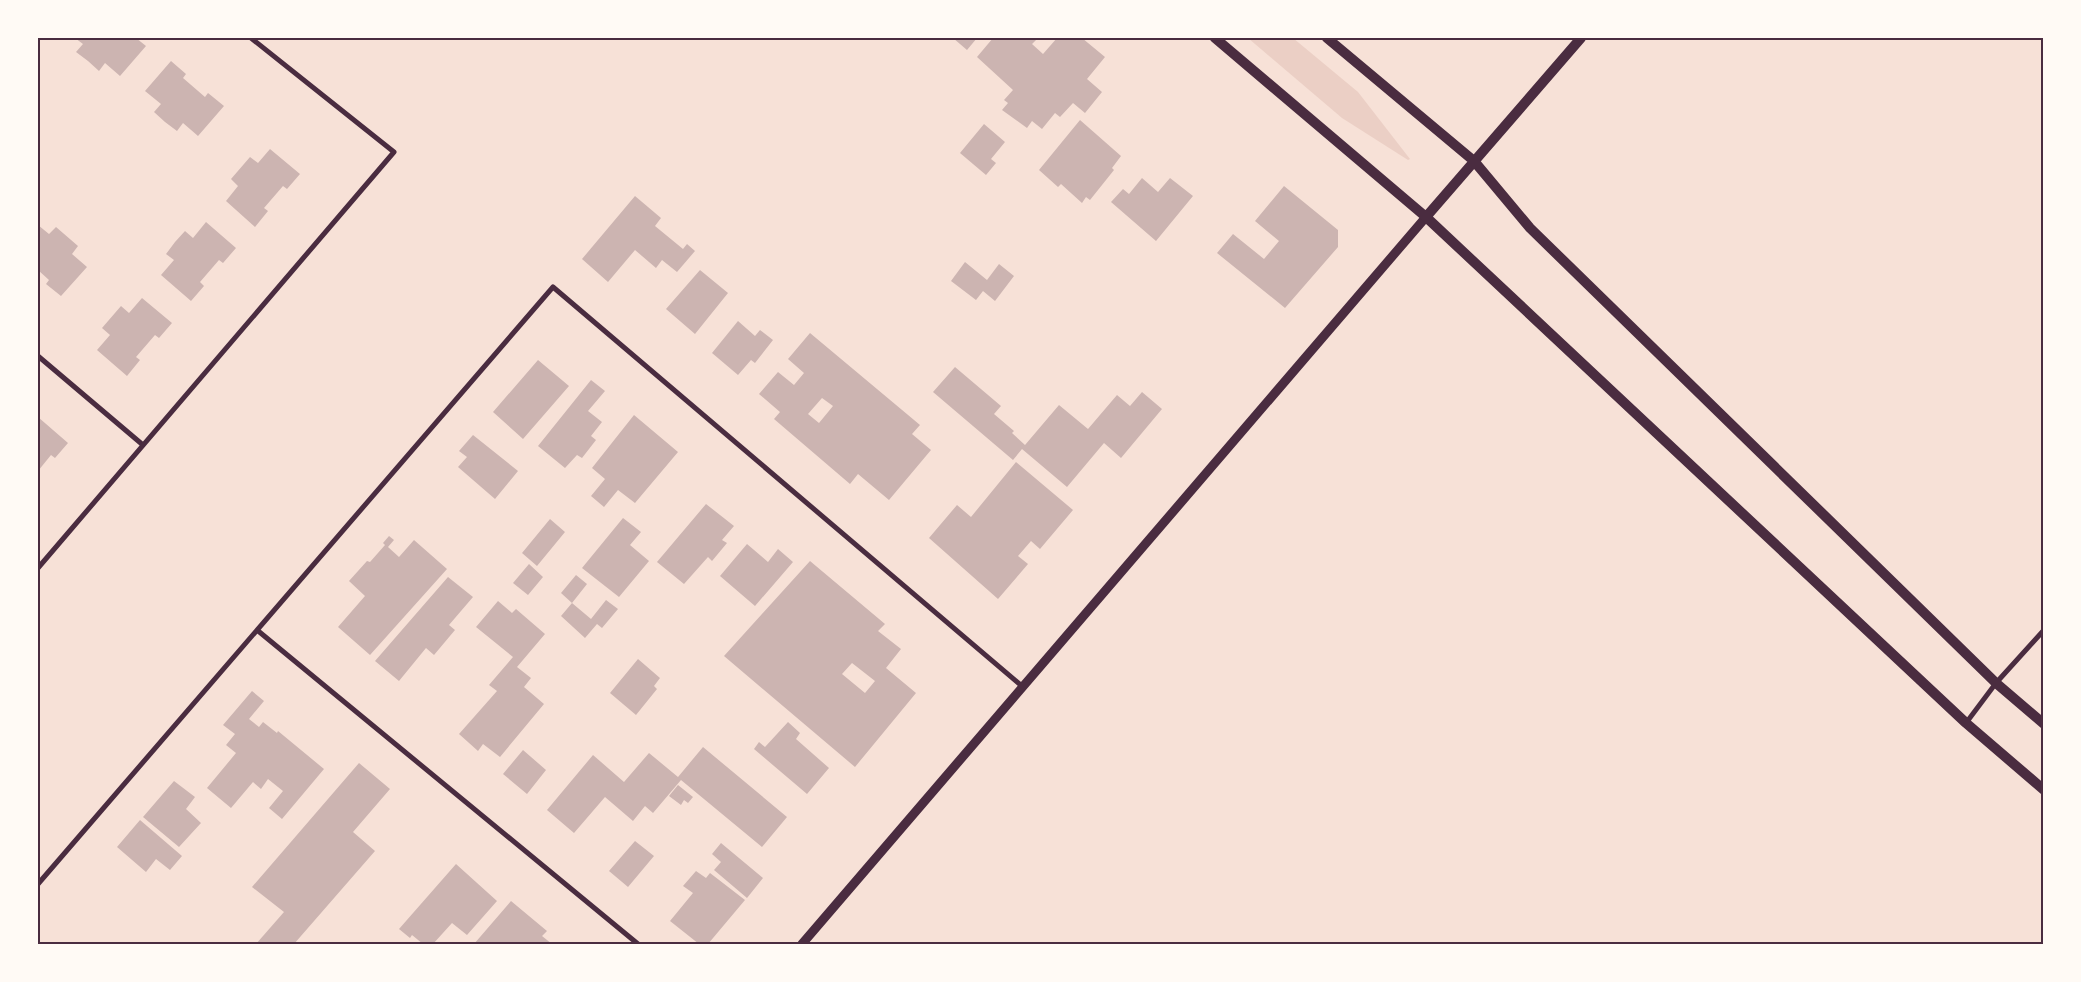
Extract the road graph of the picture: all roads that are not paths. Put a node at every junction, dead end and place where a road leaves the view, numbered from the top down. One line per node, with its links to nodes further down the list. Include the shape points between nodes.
1 (251, 38): 8 (street, via 394,152)
2 (1215, 38): 6 (main road)
3 (1328, 38): 5 (main road)
4 (1582, 38): 5 (main road)
5 (1474, 162): 6 (main road); 12 (main road, via 1530,228)
6 (1426, 217): 13 (street); 14 (main road)
7 (38, 356): 8 (street)
8 (143, 445): 9 (street)
9 (38, 568)
10 (257, 630): 13 (street, via 553,287); 17 (street); 18 (street)
11 (2044, 630): 12 (street)
12 (1996, 683): 14 (street); 15 (main road)
13 (1023, 687): 19 (street)
14 (1966, 723): 16 (main road)
15 (2044, 724)
16 (2044, 790)
17 (38, 884)
18 (638, 944)
19 (802, 944)

